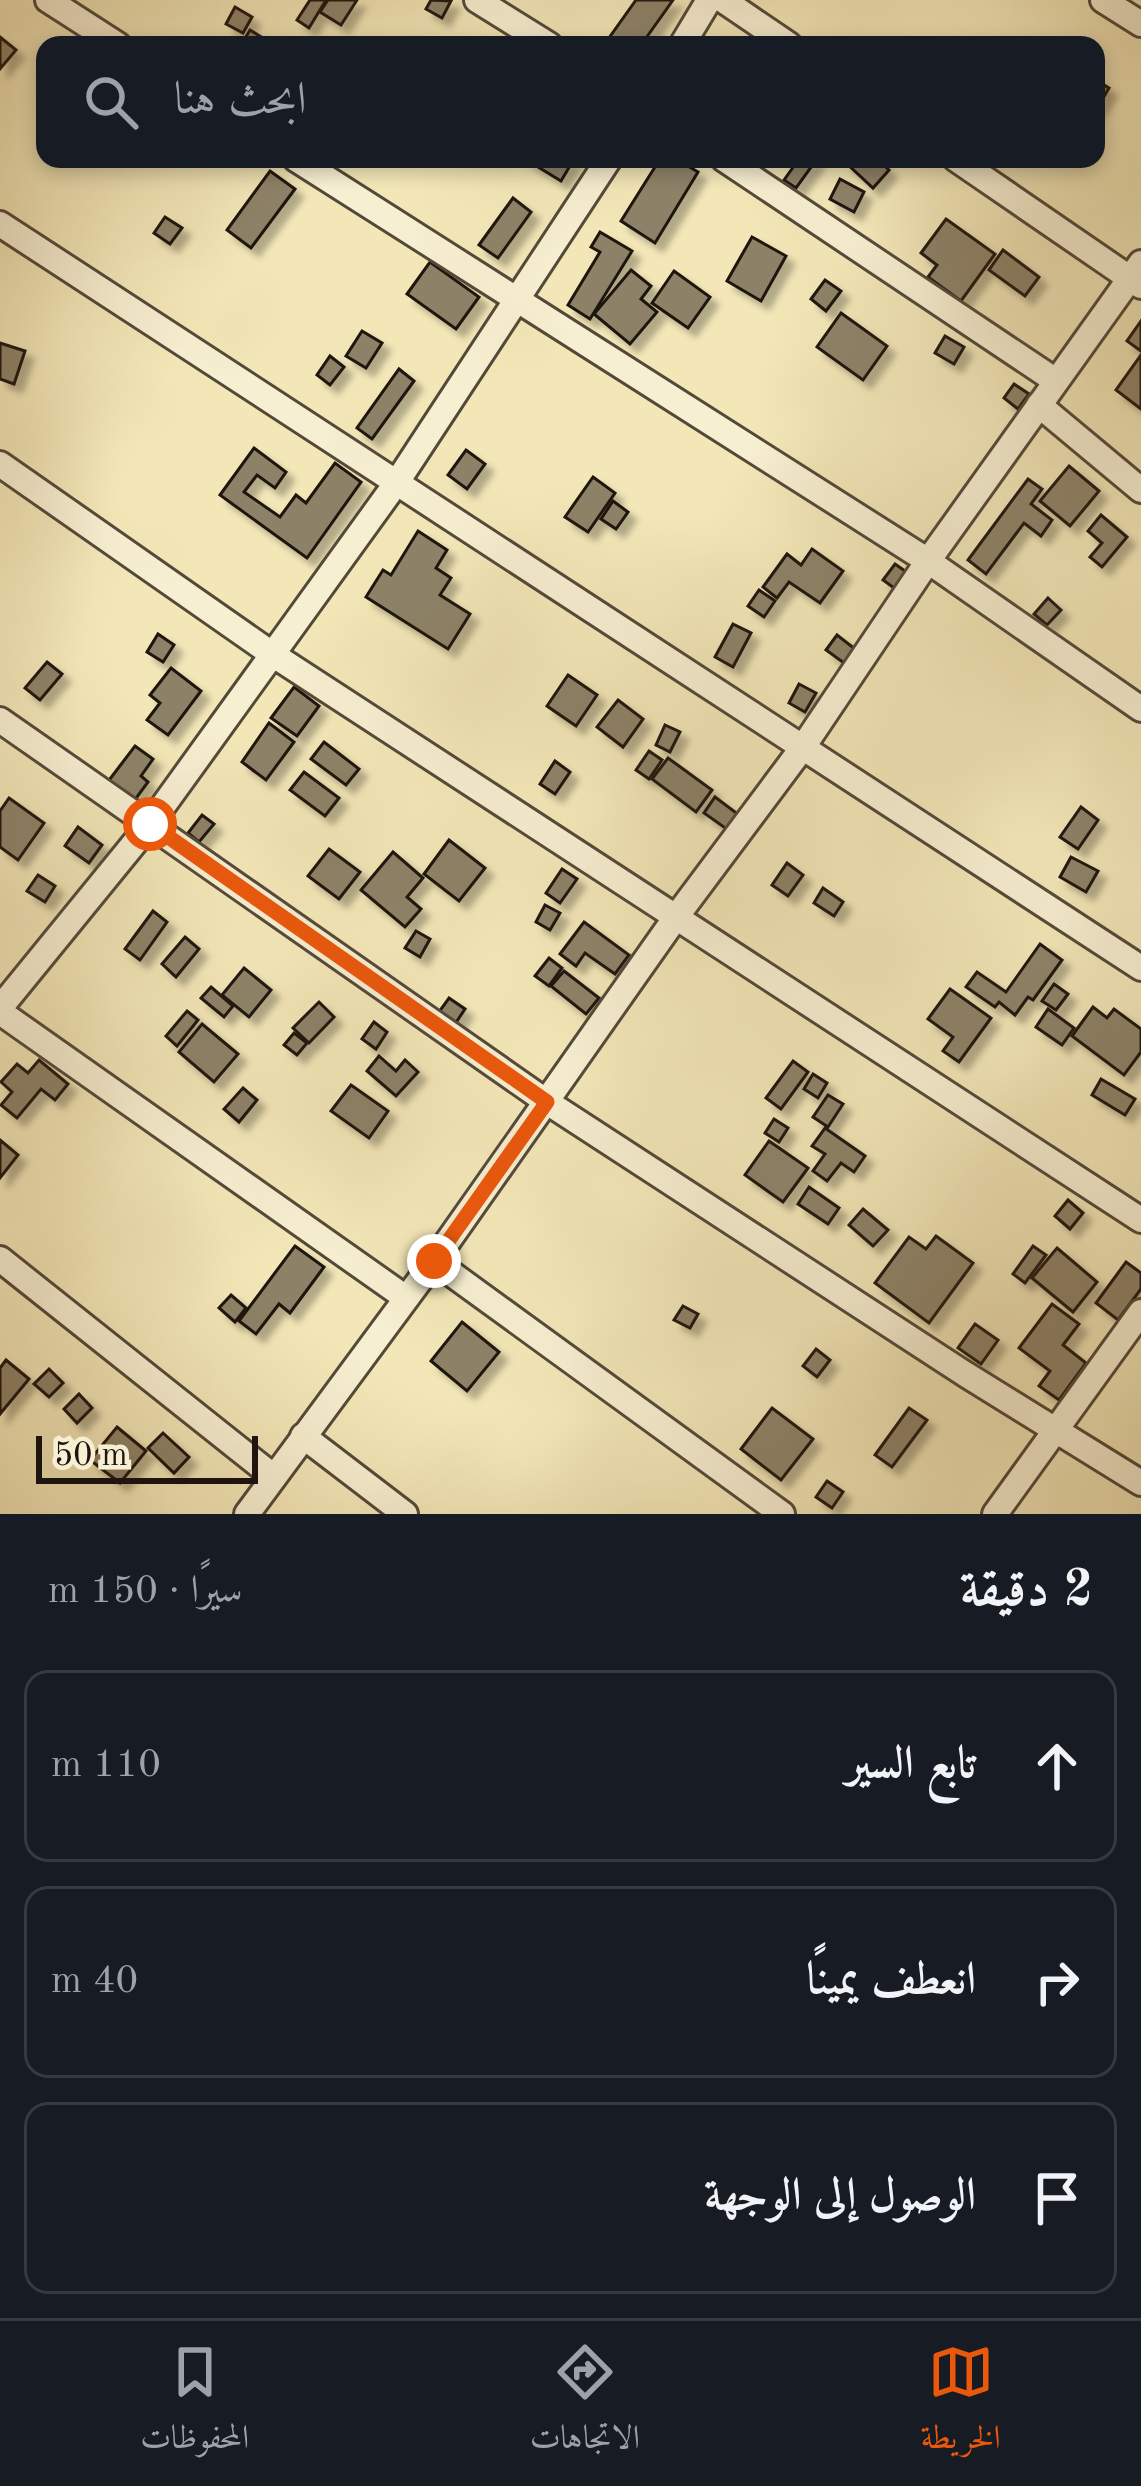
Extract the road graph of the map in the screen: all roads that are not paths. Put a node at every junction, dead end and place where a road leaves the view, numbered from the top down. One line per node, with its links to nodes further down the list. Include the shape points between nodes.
1 (48, 0): 7 (street)
2 (477, 0): 8 (street)
3 (709, 0): 9 (street)
4 (723, 0): 10 (street)
5 (1103, 0): 6 (street)
6 (1141, 24)
7 (104, 36)
8 (535, 36)
9 (687, 36)
10 (776, 36)
11 (310, 168): 17 (street)
12 (604, 168): 17 (street)
13 (737, 168): 18 (street)
14 (970, 168): 16 (street)
15 (0, 224): 21 (street)
16 (1138, 276): 18 (street)
17 (516, 300): 21 (street); 23 (street)
18 (1056, 381): 19 (street)
19 (1039, 405): 22 (street); 23 (street)
20 (0, 464): 24 (street)
21 (397, 482): 24 (street); 27 (street)
22 (1141, 490)
23 (928, 561): 25 (street); 27 (street)
24 (272, 654): 28 (street); 29 (street)
25 (1141, 709)
26 (0, 720): 28 (street)
27 (803, 747): 29 (street); 30 (street)
28 (150, 824): 31 (street); 32 (street)
29 (676, 917): 32 (street); 33 (street)
30 (1141, 968)
31 (0, 1010): 36 (street)
32 (547, 1102): 35 (street); 38 (street)
33 (1141, 1220)
34 (0, 1258): 40 (street)
35 (434, 1261): 36 (street); 44 (street)
36 (406, 1298): 39 (street)
37 (1141, 1312): 38 (street)
38 (1058, 1429): 41 (street); 45 (street)
39 (303, 1436): 40 (street); 43 (street)
40 (274, 1477): 42 (street)
41 (1141, 1483)
42 (247, 1514)
43 (405, 1514)
44 (782, 1514)
45 (995, 1514)

